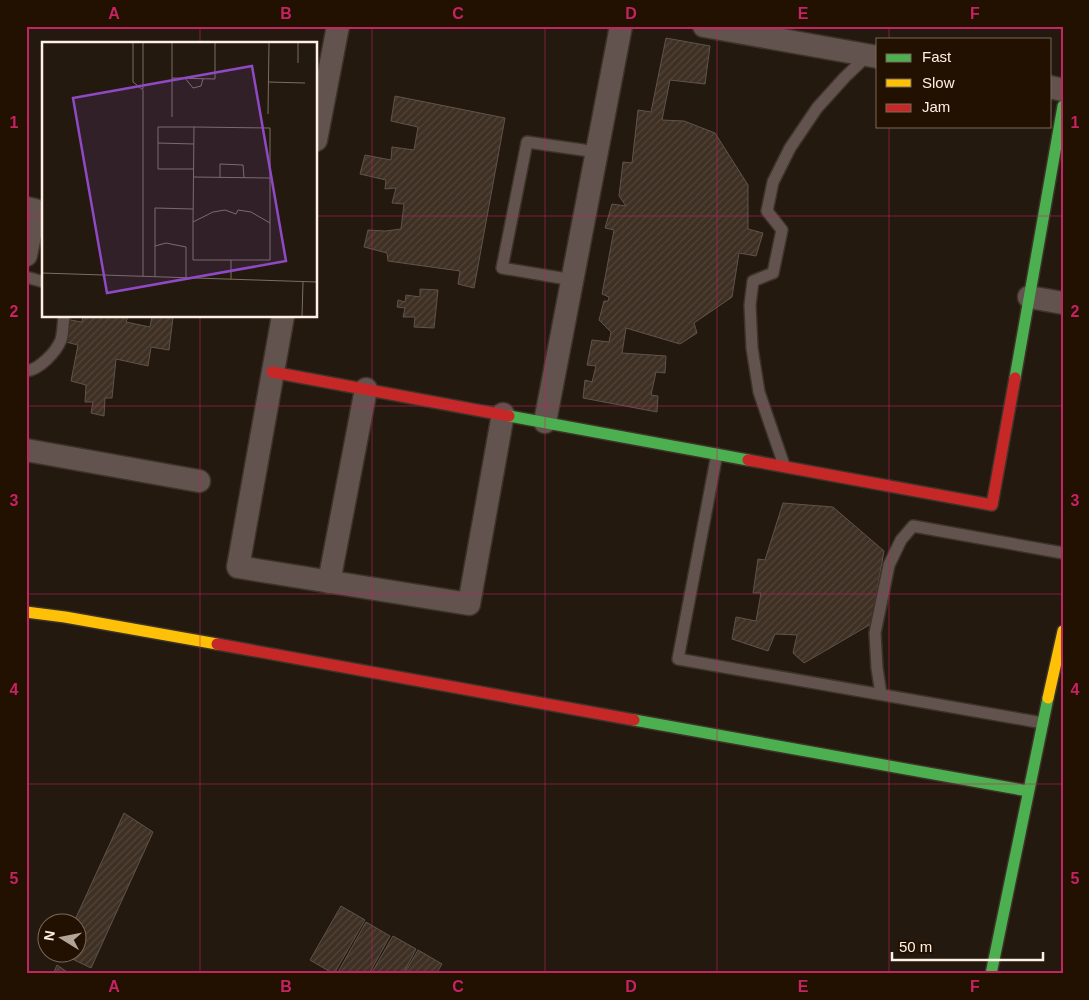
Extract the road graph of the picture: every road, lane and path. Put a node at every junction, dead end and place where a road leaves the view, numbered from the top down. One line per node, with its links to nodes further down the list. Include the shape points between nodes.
1 (338, 26): 6 (street)
2 (622, 26): 7 (street)
3 (704, 26): 4 (street)
4 (873, 56): 24 (lane, via 845,77 817,108 790,148 773,182 767,211 782,230 773,272 753,281 750,305 759,392)
5 (1063, 106): 13 (street)
6 (318, 130)
7 (597, 152): 11 (street); 11 (lane, via 527,142 502,268)
8 (26, 208): 9 (street, via 35,210)
9 (26, 255)
10 (26, 277): 12 (lane)
11 (572, 280): 21 (street)
12 (42, 281)
13 (1029, 298): 14 (street); 24 (street, via 992,504)
14 (1063, 303)
15 (64, 318): 17 (lane, via 56,348 46,362)
16 (283, 318): 18 (street)
17 (26, 371)
18 (272, 372): 19 (street); 27 (street, via 238,567)
19 (366, 389): 20 (street); 27 (street)
20 (503, 414): 21 (street); 27 (street, via 469,604)
21 (545, 422): 23 (street)
22 (26, 450): 25 (street)
23 (717, 454): 24 (street); 30 (lane, via 678,659)
24 (785, 466)
25 (199, 482)
26 (1063, 553): 30 (lane, via 913,526 901,540 889,565 876,633)
27 (329, 582)
28 (26, 612): 32 (street)
29 (1063, 631): 31 (street)
30 (881, 694): 31 (lane)
31 (1043, 723): 32 (street)
32 (1028, 791): 33 (street)
33 (991, 974)

